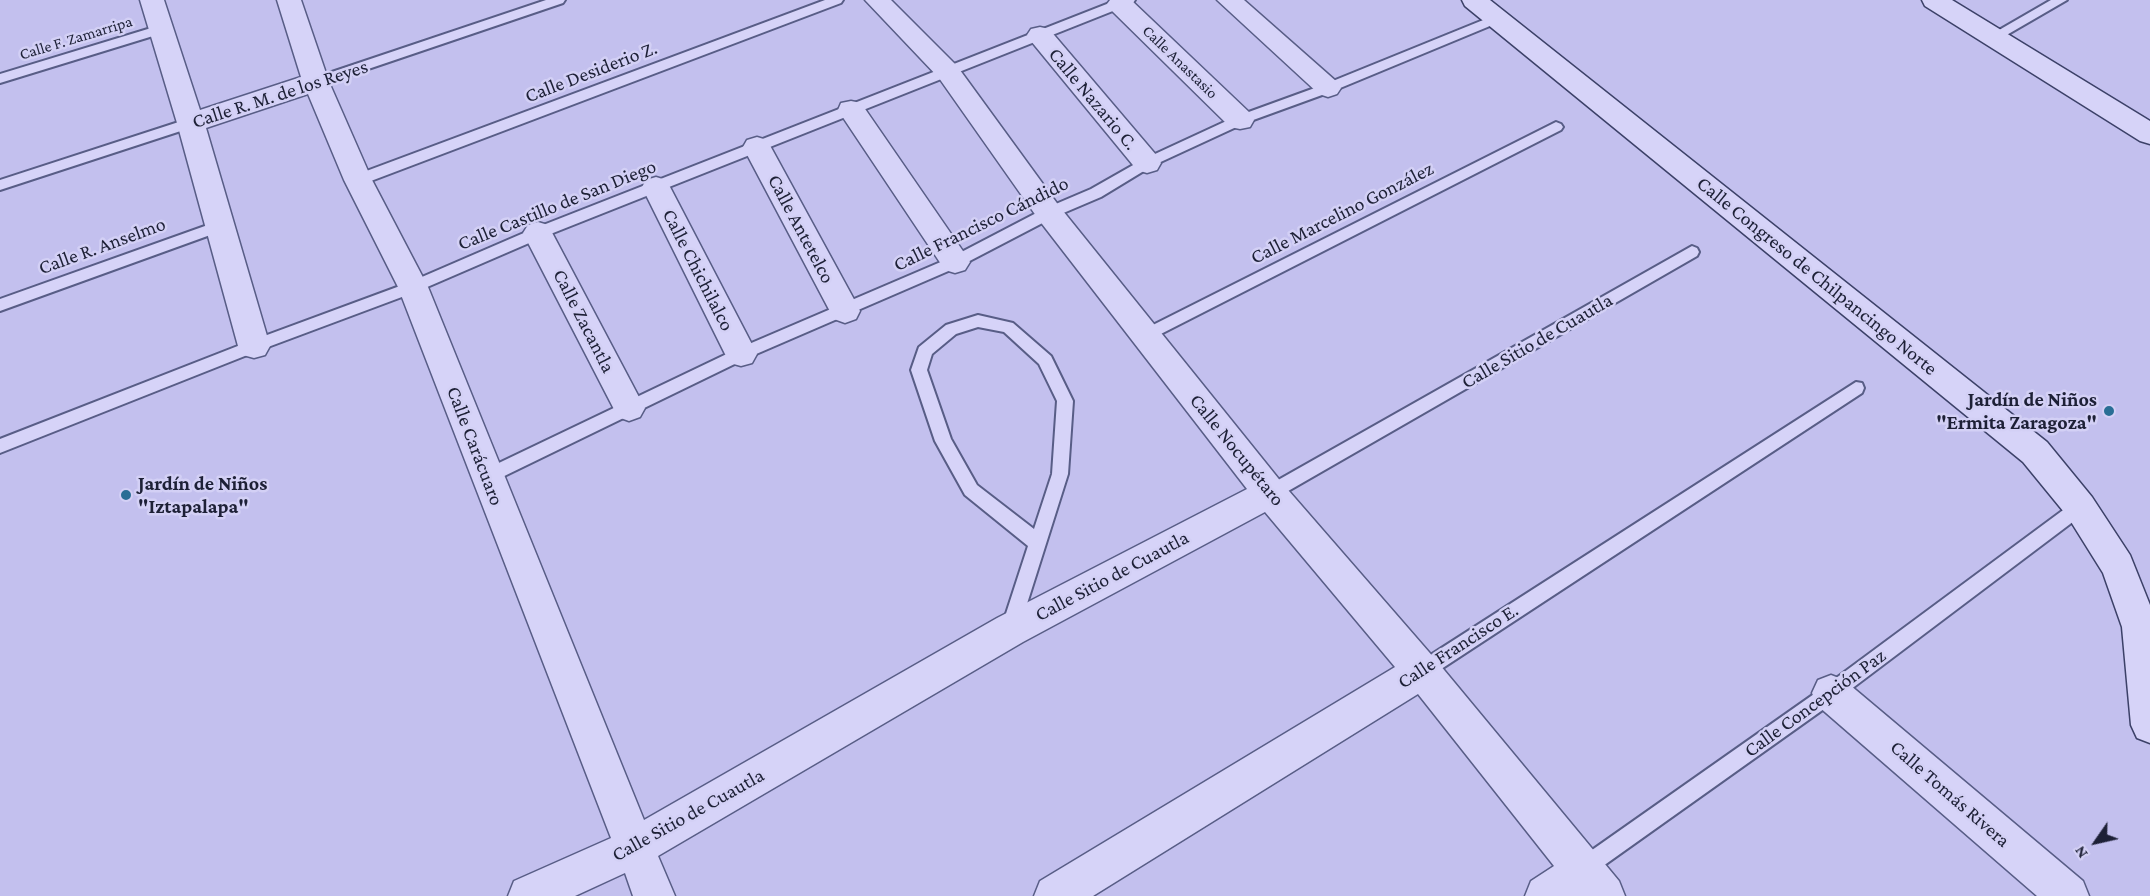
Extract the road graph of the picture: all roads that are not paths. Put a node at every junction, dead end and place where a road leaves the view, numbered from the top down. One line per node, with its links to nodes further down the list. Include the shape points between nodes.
1 (152, 0): 12 (street)
2 (289, 0): 17 (street, Calle Carácuaro)
3 (559, 0): 17 (lane, Calle R. M. de los Reyes)
4 (837, 0): 26 (lane, Calle Desiderio Z.)
5 (877, 0): 15 (street, Calle Nocupétaro)
6 (1229, 0): 18 (street)
7 (1474, 0): 11 (street, Calle Congreso de Chilpancingo Norte)
8 (1934, 0): 14 (street)
9 (2061, 0): 14 (lane)
10 (1125, 2): 13 (lane, Calle Castillo de San Diego); 20 (street, Calle Anastasio)
11 (1498, 18): 18 (lane, Calle Francisco Cándido); 45 (street, Calle Congreso de Chilpancingo Norte, via 2035,452)
12 (161, 29): 16 (lane, Calle F. Zamarripa); 21 (street)
13 (1040, 35): 15 (lane, Calle Castillo de San Diego); 25 (street, Calle Nazario C.)
14 (1994, 37): 23 (street)
15 (948, 72): 19 (lane, Calle Castillo de San Diego); 29 (street, Calle Nocupétaro)
16 (0, 79)
17 (316, 82): 21 (street, Calle R. M. de los Reyes); 26 (street, Calle Carácuaro)
18 (1328, 88): 20 (lane, Calle Francisco Cándido)
19 (851, 110): 24 (lane, Calle Castillo de San Diego); 33 (street)
20 (1240, 120): 25 (lane, Calle Francisco Cándido)
21 (190, 123): 27 (lane, Calle R. M. de los Reyes); 30 (street)
22 (1556, 128): 37 (lane, Calle Marcelino González)
23 (2150, 134)
24 (757, 147): 28 (lane, Calle Castillo de San Diego); 36 (street, Calle Antetelco)
25 (1147, 163): 29 (lane, Calle Francisco Cándido, via 1096,193)
26 (358, 180): 34 (street, Calle Carácuaro)
27 (0, 185)
28 (656, 187): 31 (lane, Calle Castillo de San Diego); 39 (street, Calle Chichilalco)
29 (1049, 213): 33 (lane, Calle Francisco Cándido); 37 (street, Calle Nocupétaro)
30 (219, 226): 35 (lane, Calle R. Anselmo); 38 (street)
31 (538, 233): 34 (lane, Calle Castillo de San Diego); 41 (street, Calle Zacantla)
32 (1692, 252): 44 (lane, Calle Sitio de Cuautla)
33 (955, 262): 36 (lane, Calle Francisco Cándido)
34 (413, 287): 38 (lane, Calle Castillo de San Diego); 43 (street, Calle Carácuaro)
35 (0, 305)
36 (845, 311): 39 (lane, Calle Francisco Cándido)
37 (1146, 335): 44 (street, Calle Nocupétaro)
38 (254, 346): 42 (lane, Calle Castillo de San Diego)
39 (741, 354): 41 (lane, Calle Francisco Cándido)
40 (1856, 388): 48 (lane, Calle Francisco E.)
41 (629, 408): 43 (lane, Calle Francisco Cándido)
42 (0, 446)
43 (486, 477): 51 (street, Calle Carácuaro)
44 (1270, 493): 47 (street, Calle Sitio de Cuautla); 48 (street, Calle Nocupétaro)
45 (2080, 507): 49 (lane, Calle Concepción Paz); 50 (street, Calle Congreso de Chilpancingo Norte, via 2118,566 2140,627)
46 (1038, 543): 46 (lane, via 1060,474 1065,401 1045,360 1008,327 978,321 951,329 926,351 919,370 943,441 972,490); 47 (lane)
47 (1010, 630): 51 (street, Calle Sitio de Cuautla)
48 (1422, 671): 52 (street, Calle Nocupétaro); 55 (street, Calle Francisco E.)
49 (1831, 693): 52 (lane, Calle Concepción Paz); 57 (street, Calle Tomás Rivera)
50 (2150, 725)
51 (634, 848): 53 (street, Calle Sitio de Cuautla); 54 (street, Calle Carácuaro)
52 (1593, 883): 56 (street, Calle Concepción Paz)
53 (529, 896)
54 (654, 896)
55 (1055, 896)
56 (1546, 896)
57 (2068, 896)

